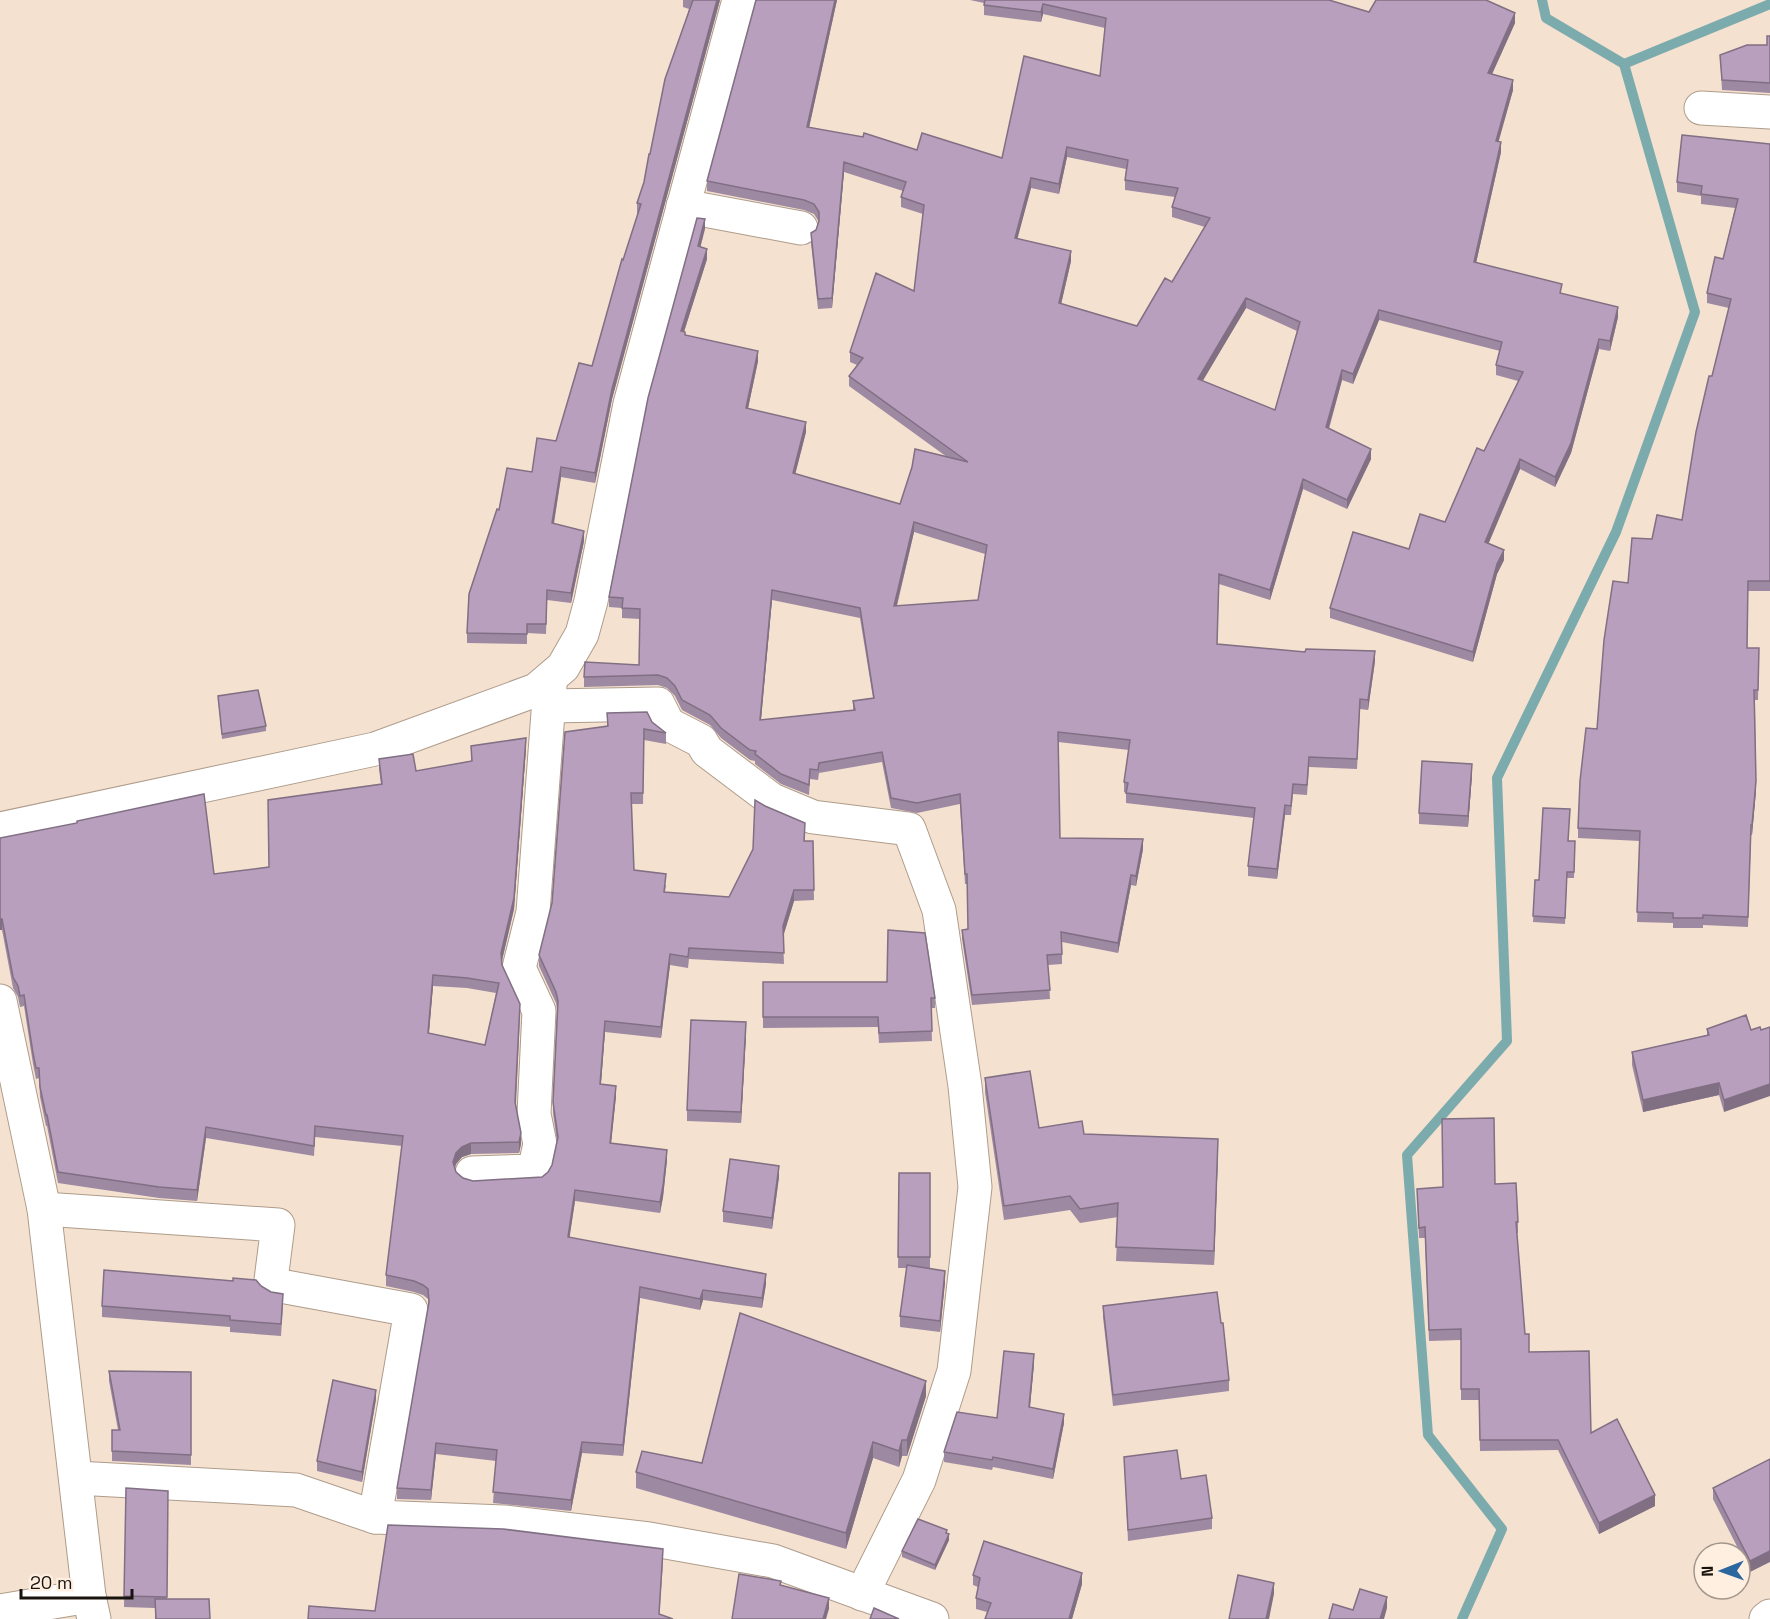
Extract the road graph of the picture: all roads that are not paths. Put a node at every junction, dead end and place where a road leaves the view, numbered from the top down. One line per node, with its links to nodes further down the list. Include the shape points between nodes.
1 (739, 0): 4 (street)
2 (1701, 108): 3 (street)
3 (1770, 111)
4 (683, 206): 5 (street); 6 (street, via 630,404 582,634)
5 (801, 228)
6 (550, 692): 7 (street, via 536,690 375,749); 9 (street, via 533,912 519,968 539,1011 534,1114 540,1144 534,1171); 13 (street, via 657,704 668,724 701,741 707,751 772,800 813,817 909,829 939,910 965,1086 975,1187 954,1371 919,1480)
7 (0, 829)
8 (0, 1001): 10 (street)
9 (472, 1173)
10 (44, 1209): 11 (street); 12 (street, via 278,1225 271,1280 275,1285 411,1310)
11 (76, 1478): 12 (street, via 296,1490); 14 (street)
12 (375, 1517): 13 (street, via 504,1522 650,1539 773,1562)
13 (862, 1594): 17 (street)
14 (92, 1608): 15 (street)
15 (0, 1611)
16 (1770, 1616): 18 (street)
17 (932, 1619)
18 (1766, 1619)

